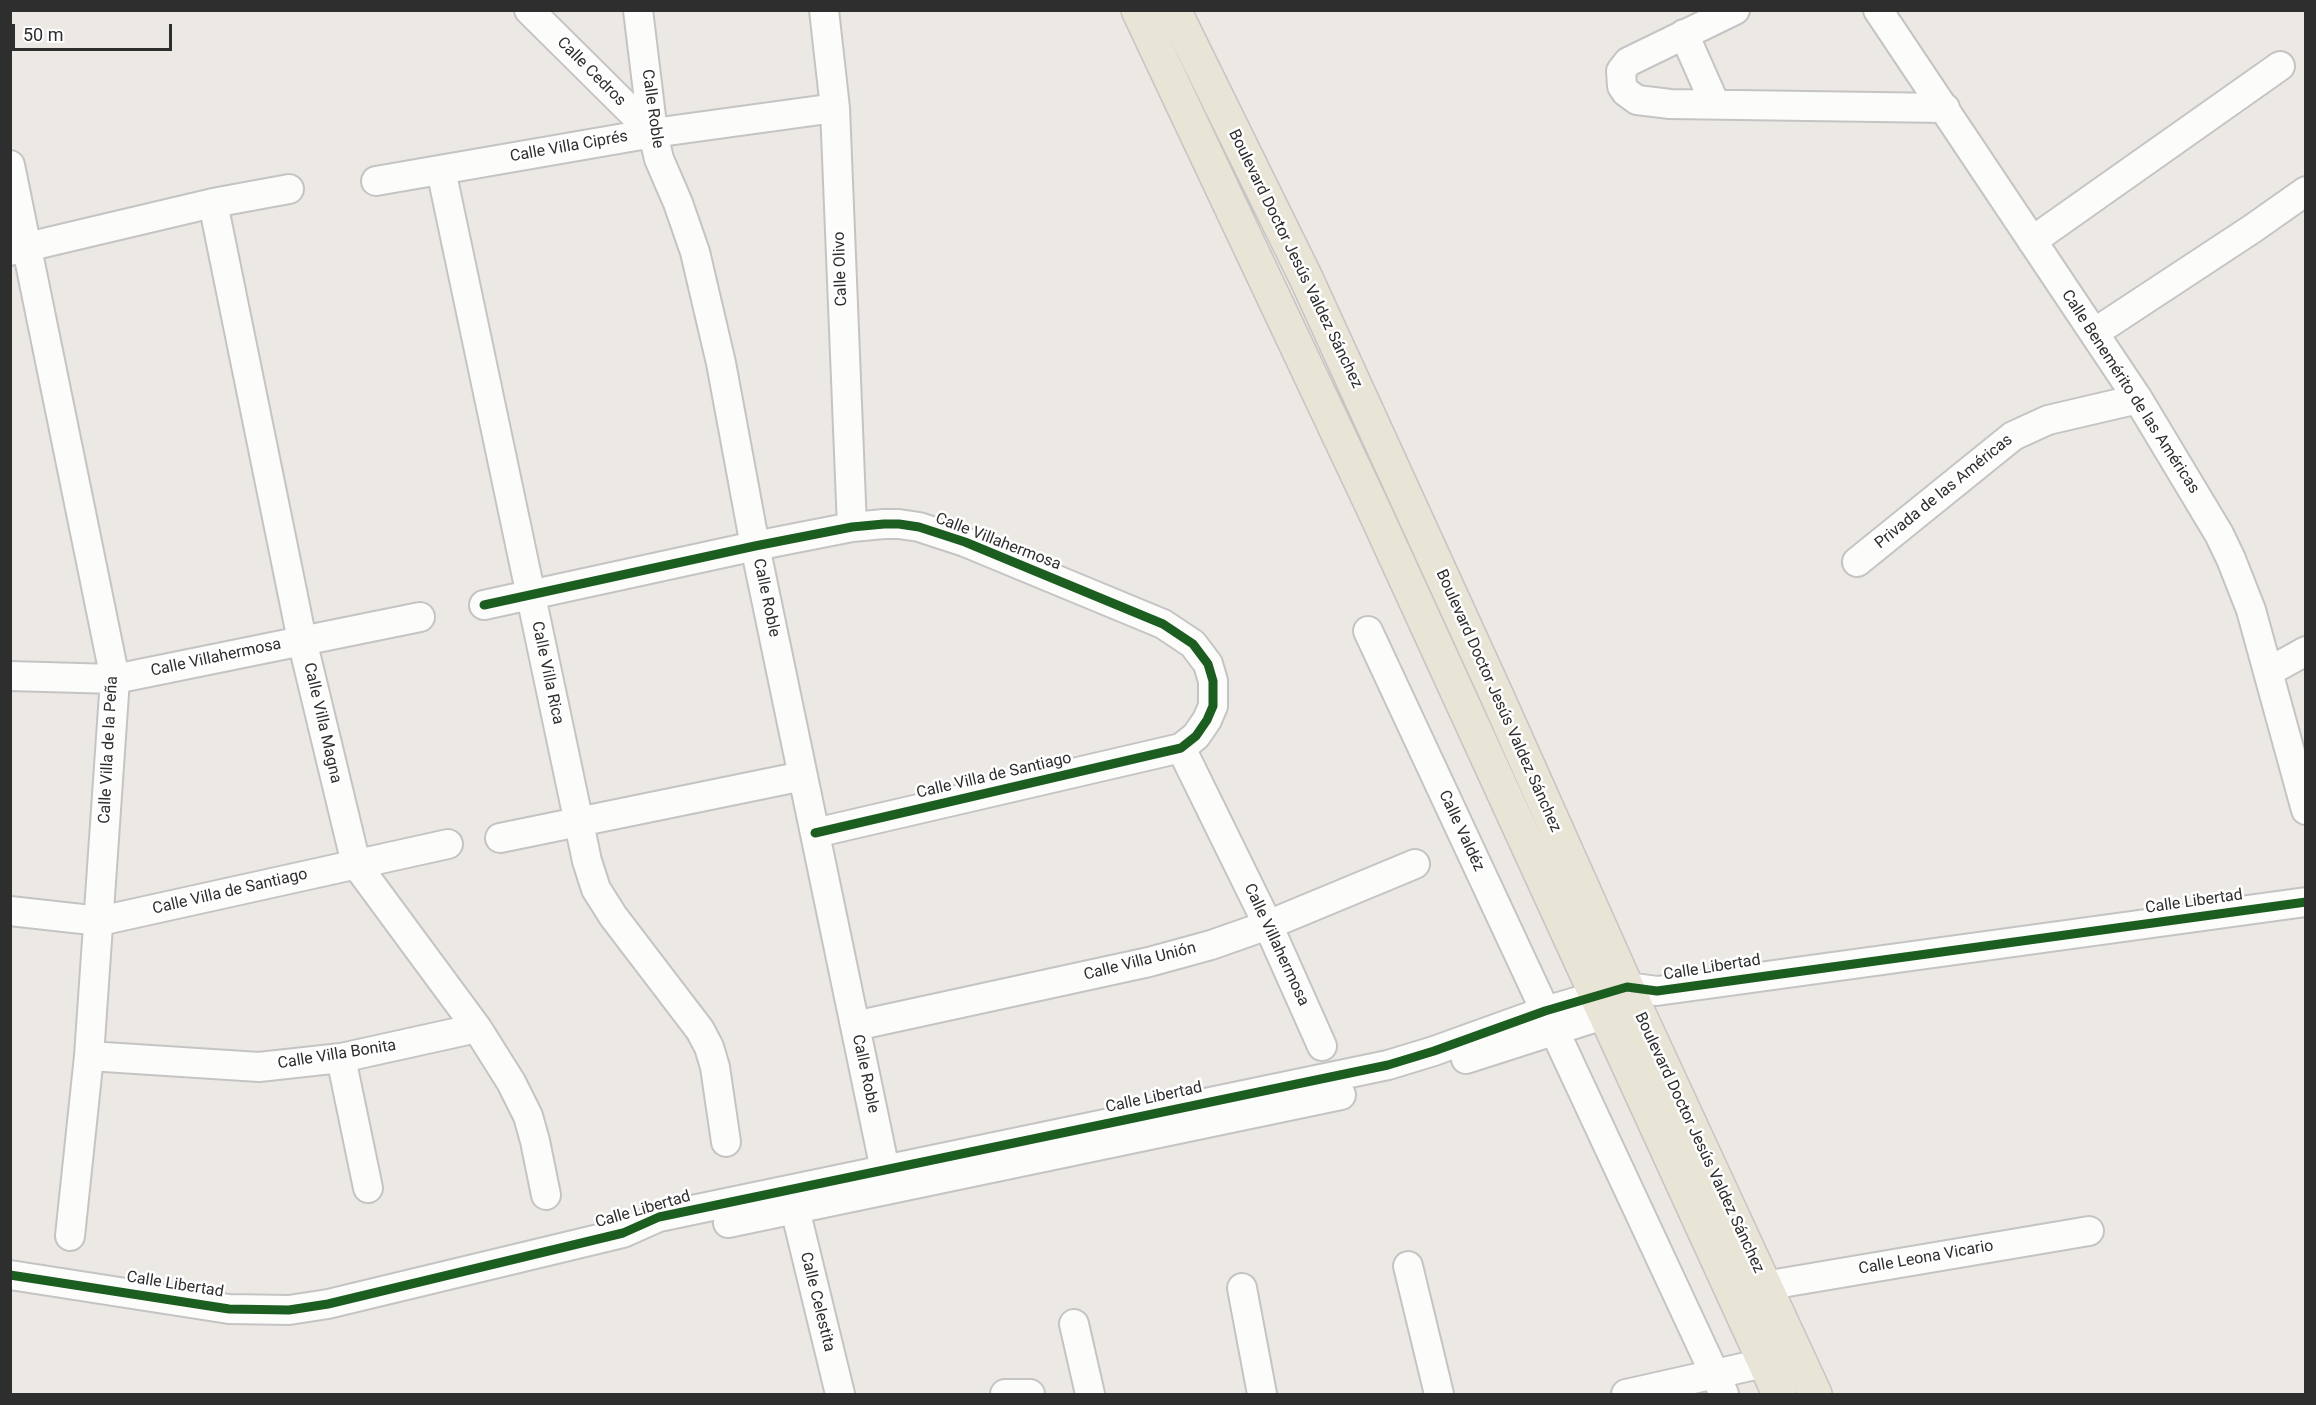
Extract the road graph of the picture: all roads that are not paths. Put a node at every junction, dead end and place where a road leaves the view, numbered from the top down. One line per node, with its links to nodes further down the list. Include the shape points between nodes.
1 (529, 10): 13 (street, Calle Cedros)
2 (638, 10): 13 (street, Calle Roble)
3 (824, 10): 11 (street, Calle Olivo)
4 (1138, 10): 25 (main road, Boulevard Doctor Jesús Valdez Sánchez)
5 (1174, 10): 24 (main road, Boulevard Doctor Jesús Valdez Sánchez)
6 (1735, 10): 8 (street)
7 (1878, 10): 12 (street, Calle Benemérito de las Américas)
8 (1684, 34): 10 (street); 10 (street, via 1628,62 1621,71 1622,86 1637,100)
9 (2280, 66): 20 (street)
10 (1715, 104): 12 (street)
11 (835, 108): 13 (street, Calle Villa Ciprés); 26 (street, Calle Olivo)
12 (1945, 108): 20 (street, Calle Benemérito de las Américas)
13 (653, 133): 15 (street, Calle Villa Ciprés); 27 (street, Calle Roble, via 695,252 721,363)
14 (10, 165): 21 (street, Calle Villa de la Peña)
15 (441, 170): 16 (street, Calle Villa Ciprés); 29 (street, Calle Villa Rica)
16 (376, 181)
17 (289, 189): 19 (street)
18 (2306, 191): 22 (street)
19 (213, 203): 21 (street); 33 (street, Calle Villa Magna)
20 (2032, 241): 22 (street, Calle Benemérito de las Américas)
21 (19, 249): 37 (street, Calle Villa de la Peña)
22 (2094, 333): 23 (street, Calle Benemérito de las Américas)
23 (2138, 399): 28 (street, Privada de las Américas, via 2048,420 2013,436); 35 (street, Calle Benemérito de las Américas, via 2227,550 2243,587)
24 (1384, 447): 25 (main road); 51 (main road, Boulevard Doctor Jesús Valdez Sánchez)
25 (1352, 464): 51 (main road, Boulevard Doctor Jesús Valdez Sánchez)
26 (852, 527): 27 (street, Calle Villahermosa); 38 (street, Calle Villahermosa, via 919,527 965,542 1176,631 1194,644 1208,664 1214,695 1208,720)
27 (755, 546): 29 (street, Calle Villahermosa); 39 (street, Calle Roble)
28 (1857, 562)
29 (531, 595): 30 (street, Calle Villahermosa); 41 (street, Calle Villa Rica)
30 (484, 605)
31 (420, 617): 33 (street, Calle Villahermosa)
32 (1368, 631): 52 (street, Calle Valdéz)
33 (302, 640): 37 (street, Calle Villahermosa); 45 (street, Calle Villa Magna)
34 (2306, 651): 35 (street)
35 (2268, 672): 40 (street, Calle Benemérito de las Américas)
36 (10, 676): 37 (street, Calle Villahermosa)
37 (115, 679): 49 (street, Calle Villa de la Peña)
38 (1181, 747): 42 (street, Calle Villa de Santiago); 50 (street, Calle Villahermosa)
39 (803, 776): 41 (street); 42 (street, Calle Roble)
40 (2306, 810)
41 (578, 821): 43 (street); 58 (street, Calle Villa Rica, via 596,889 709,1047)
42 (815, 833): 53 (street, Calle Roble)
43 (500, 838)
44 (448, 844): 45 (street, Calle Villa de Santiago)
45 (356, 864): 49 (street, Calle Villa de Santiago); 54 (street, Calle Villa Magna)
46 (1414, 864): 50 (street, Calle Villa Unión)
47 (2306, 902): 51 (street, Calle Libertad)
48 (10, 911): 49 (street, Calle Villa de Santiago)
49 (100, 921): 56 (street, Calle Villa de la Peña)
50 (1268, 925): 53 (street, Calle Villa Unión, via 1149,962); 55 (street, Calle Villahermosa)
51 (1624, 998): 52 (street, Calle Libertad); 68 (main road, Boulevard Doctor Jesús Valdez Sánchez); 71 (main road, Boulevard Doctor Jesús Valdez Sánchez)
52 (1549, 1020): 59 (street, Calle Libertad, via 1437,1059 1332,1077); 72 (street, Calle Valdéz)
53 (855, 1026): 59 (street, Calle Roble)
54 (477, 1028): 57 (street, Calle Villa Bonita); 61 (street, Calle Villa Magna, via 528,1116)
55 (1322, 1046)
56 (89, 1056): 57 (street, Calle Villa Bonita, via 259,1067); 65 (street, Calle Villa de la Peña)
57 (341, 1058): 60 (street)
58 (726, 1142)
59 (887, 1179): 62 (street, Calle Libertad); 64 (street, Calle Libertad, via 659,1218)
60 (368, 1188)
61 (546, 1195)
62 (795, 1209): 64 (street, Calle Libertad, via 664,1236 646,1238); 73 (street, Calle Celestita)
63 (2089, 1231): 68 (street, Calle Leona Vicario)
64 (623, 1233): 67 (street, Calle Libertad, via 289,1310 230,1309)
65 (70, 1236)
66 (1408, 1266): 78 (street)
67 (10, 1275)
68 (1764, 1286): 81 (main road, Boulevard Doctor Jesús Valdez Sánchez)
69 (1242, 1288): 77 (street)
70 (1074, 1324): 76 (street)
71 (1764, 1364): 72 (street); 80 (main road, Boulevard Doctor Jesús Valdez Sánchez)
72 (1720, 1385): 79 (street)
73 (840, 1395)
74 (1005, 1395): 75 (street)
75 (1030, 1395)
76 (1089, 1395)
77 (1262, 1395)
78 (1439, 1395)
79 (1626, 1395)
80 (1779, 1395)
81 (1815, 1395)

